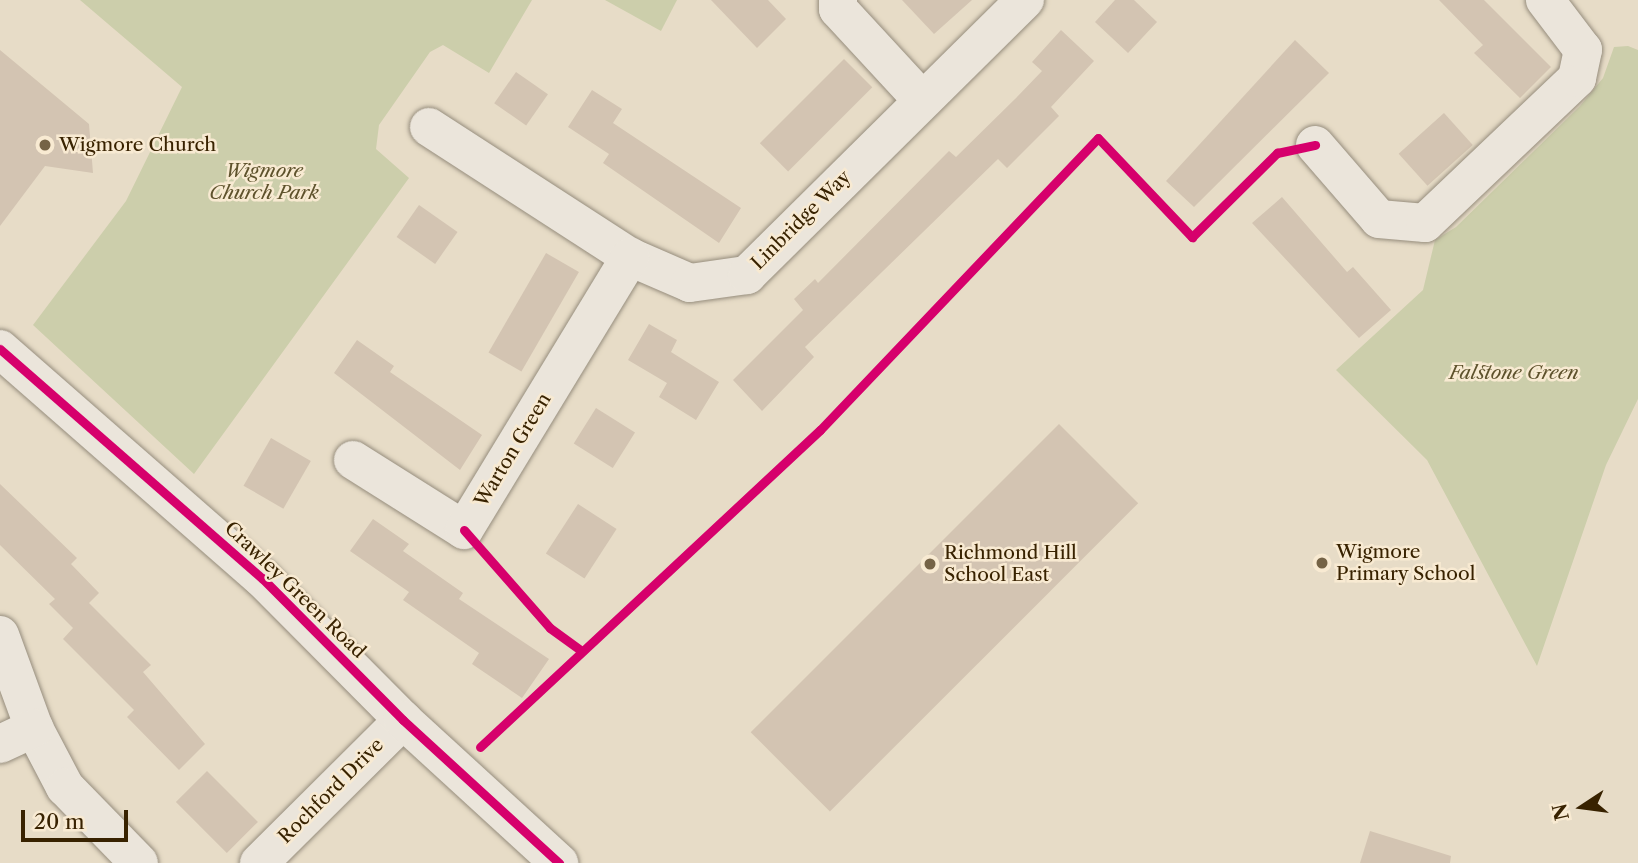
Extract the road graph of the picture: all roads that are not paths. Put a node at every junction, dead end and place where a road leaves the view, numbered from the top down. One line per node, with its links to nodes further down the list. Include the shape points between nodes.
1 (838, 0): 4 (street, via 838,9)
2 (1025, 0): 4 (street, Linbridge Way)
3 (1545, 0): 6 (street, via 1583,50 1577,78 1425,223 1379,219)
4 (921, 99): 7 (street, Linbridge Way, via 747,275 690,283)
5 (429, 127): 7 (street, Linbridge Way)
6 (1315, 145)
7 (629, 257): 9 (street, Warton Green, via 464,530)
8 (0, 349): 11 (street, Crawley Green Road, via 262,578)
9 (353, 460)
10 (0, 635): 12 (street)
11 (403, 720): 15 (street, Rochford Drive); 16 (street, Crawley Green Road)
12 (34, 728): 13 (street); 14 (street, via 65,787)
13 (0, 744)
14 (139, 863)
15 (259, 863)
16 (559, 863)

